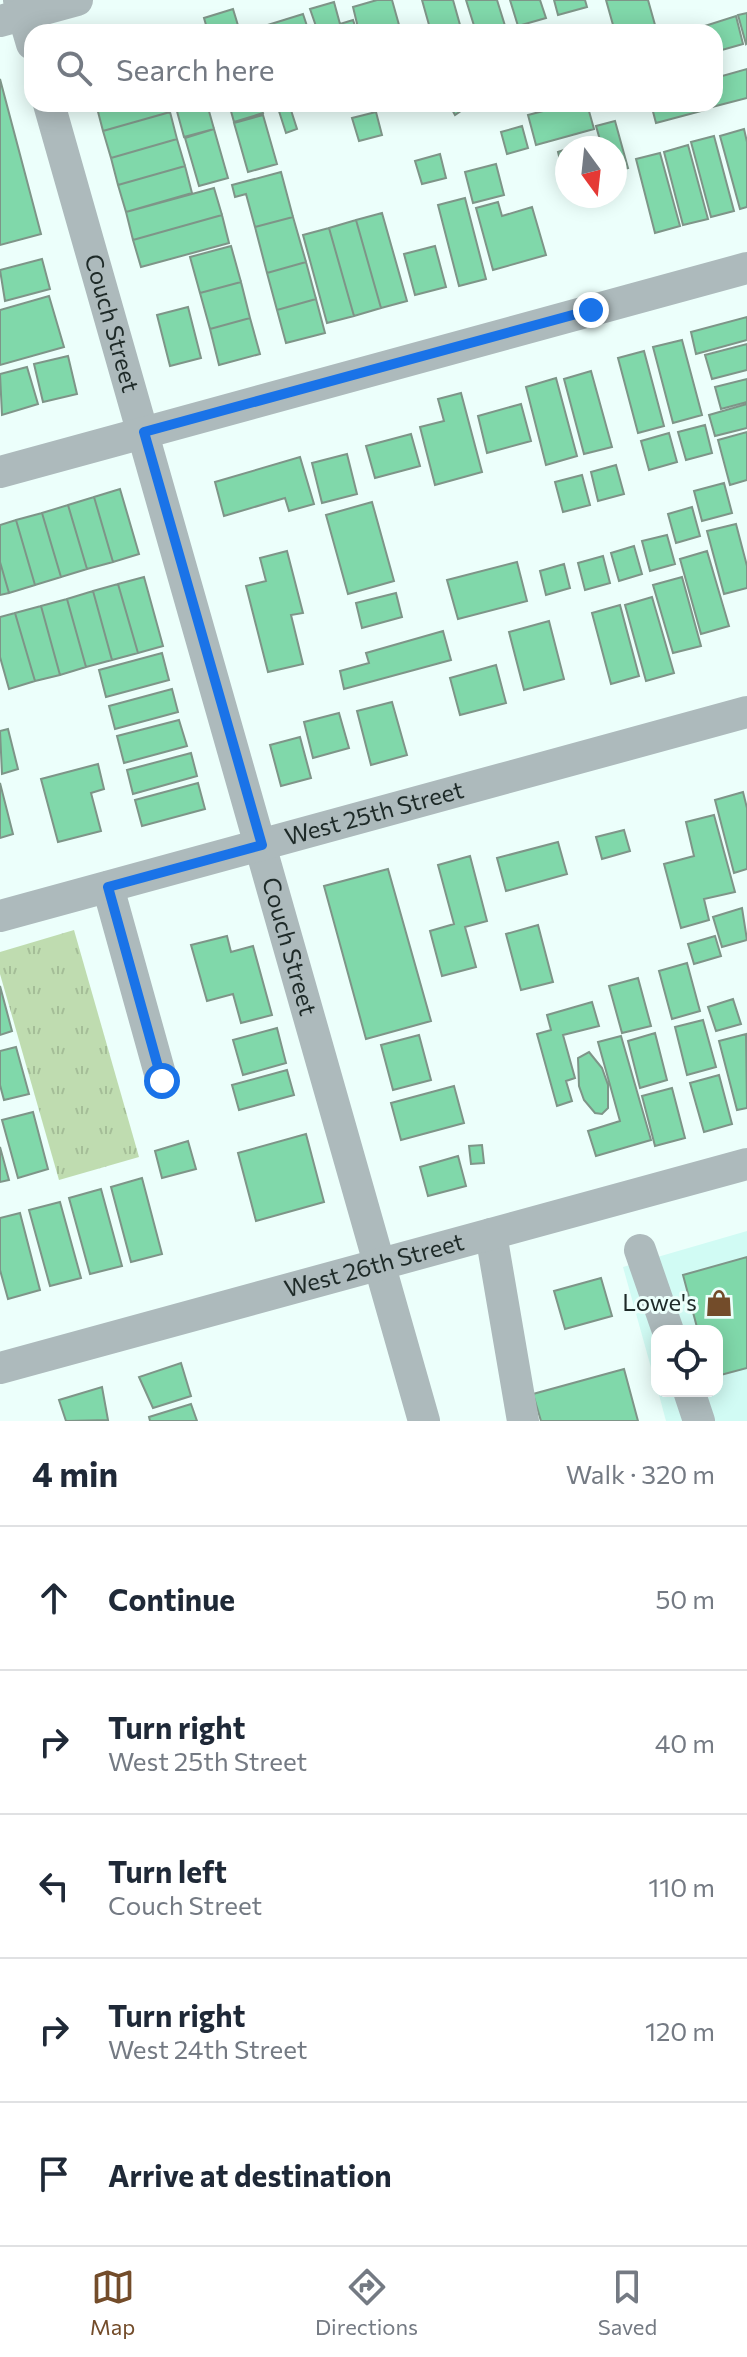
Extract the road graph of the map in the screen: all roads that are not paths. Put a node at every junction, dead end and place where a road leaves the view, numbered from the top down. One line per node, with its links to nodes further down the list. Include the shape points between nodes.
1 (77, 0): 2 (street)
2 (19, 20)
3 (51, 112): 5 (street, Couch Street)
4 (747, 268): 5 (street)
5 (144, 432): 6 (street); 8 (street, Couch Street)
6 (0, 472)
7 (747, 712): 8 (street, West 25th Street)
8 (262, 845): 9 (street, West 25th Street); 15 (street, Couch Street)
9 (108, 887): 10 (street, West 25th Street); 11 (street)
10 (0, 916)
11 (162, 1081)
12 (747, 1164): 13 (street, West 26th Street)
13 (491, 1234): 15 (street, West 26th Street); 20 (street)
14 (640, 1250): 16 (street)
15 (378, 1265): 17 (street, West 26th Street); 19 (street, Couch Street)
16 (666, 1325)
17 (0, 1368)
18 (691, 1397): 21 (street)
19 (424, 1421)
20 (523, 1421)
21 (699, 1421)

